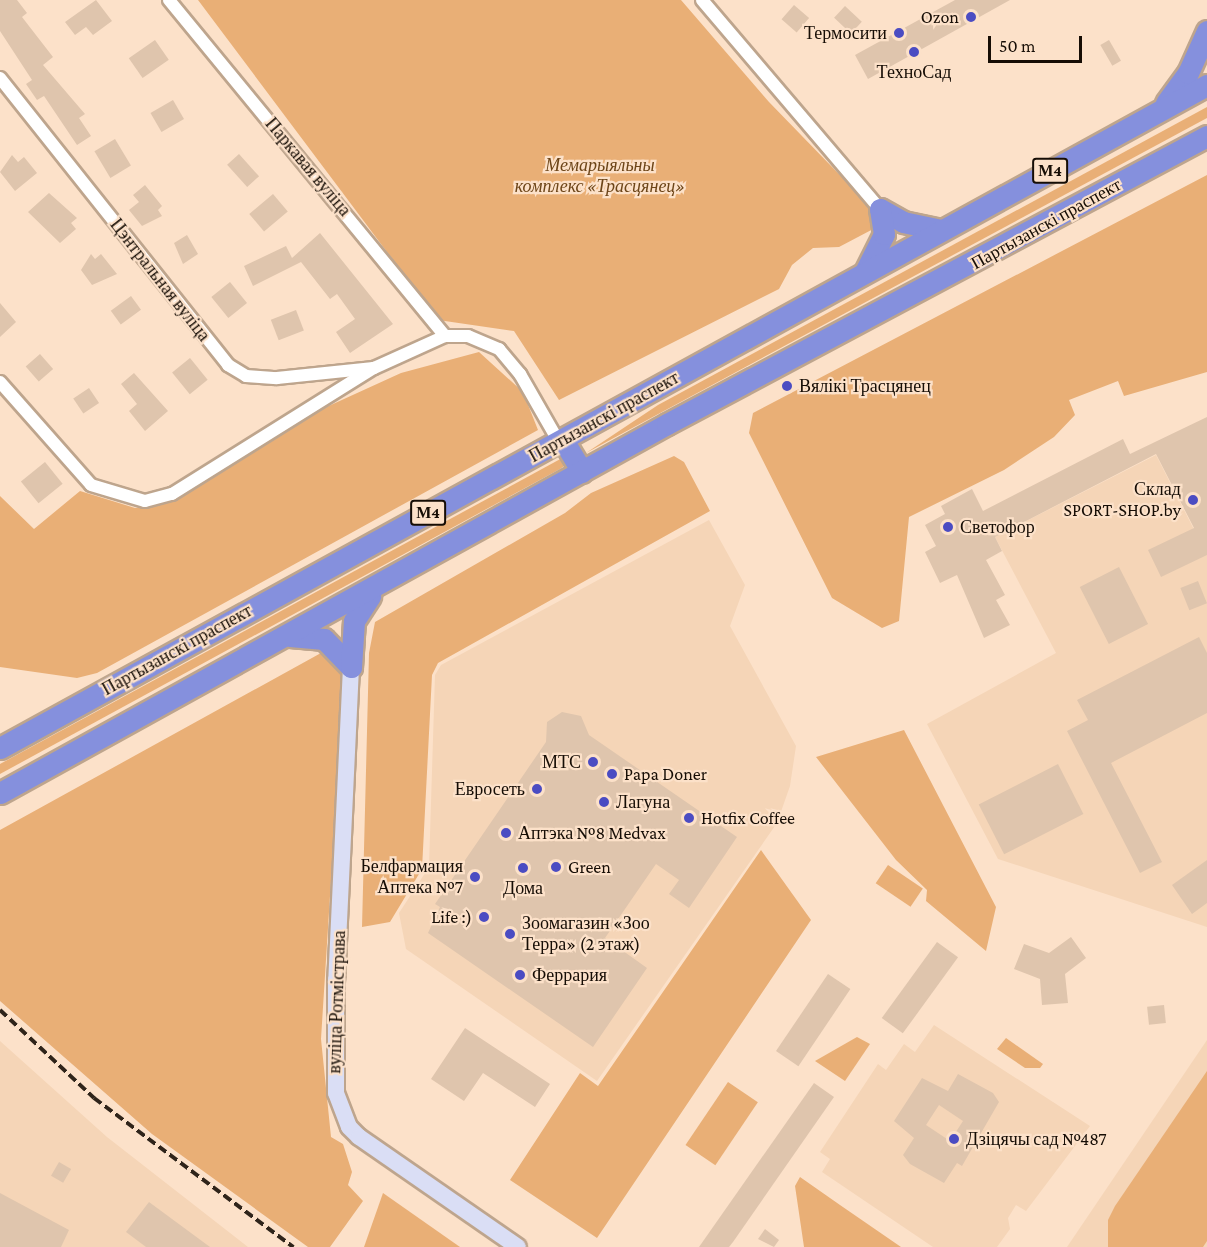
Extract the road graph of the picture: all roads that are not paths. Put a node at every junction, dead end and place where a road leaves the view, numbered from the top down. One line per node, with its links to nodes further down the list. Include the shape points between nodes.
1 (169, 0): 11 (street, Паркавая вуліца)
2 (702, 0): 8 (street, via 832,148)
3 (1207, 31): 6 (highway, via 1188,73)
4 (0, 78): 12 (street, Цэнтральная вуліца, via 228,365 246,376 277,378)
5 (1207, 85): 6 (highway, Партызанскі праспект / М4)
6 (1158, 111): 9 (highway, Партызанскі праспект / М4)
7 (1207, 136): 15 (highway, Партызанскі праспект / М4)
8 (880, 209): 9 (highway, via 903,222); 10 (highway, via 884,234)
9 (941, 230): 10 (highway, Партызанскі праспект / М4)
10 (865, 272): 14 (highway, Партызанскі праспект / М4)
11 (445, 336): 12 (street, Цэнтральная вуліца); 14 (street, via 468,336 499,349 520,374)
12 (374, 368): 13 (street, Цэнтральная вуліца, via 198,479 145,501 91,485)
13 (0, 382)
14 (561, 441): 15 (highway); 19 (highway, Партызанскі праспект / М4)
15 (582, 472): 16 (highway, Партызанскі праспект / М4)
16 (376, 590): 17 (highway, Партызанскі праспект / М4); 18 (highway, via 356,612)
17 (289, 636): 18 (highway, via 333,643); 20 (highway, Партызанскі праспект / М4)
18 (351, 667): 21 (street, вуліца Ротмістрава, via 336,980 336,1093 349,1127 360,1137)
19 (0, 748)
20 (0, 793)
21 (518, 1247)

